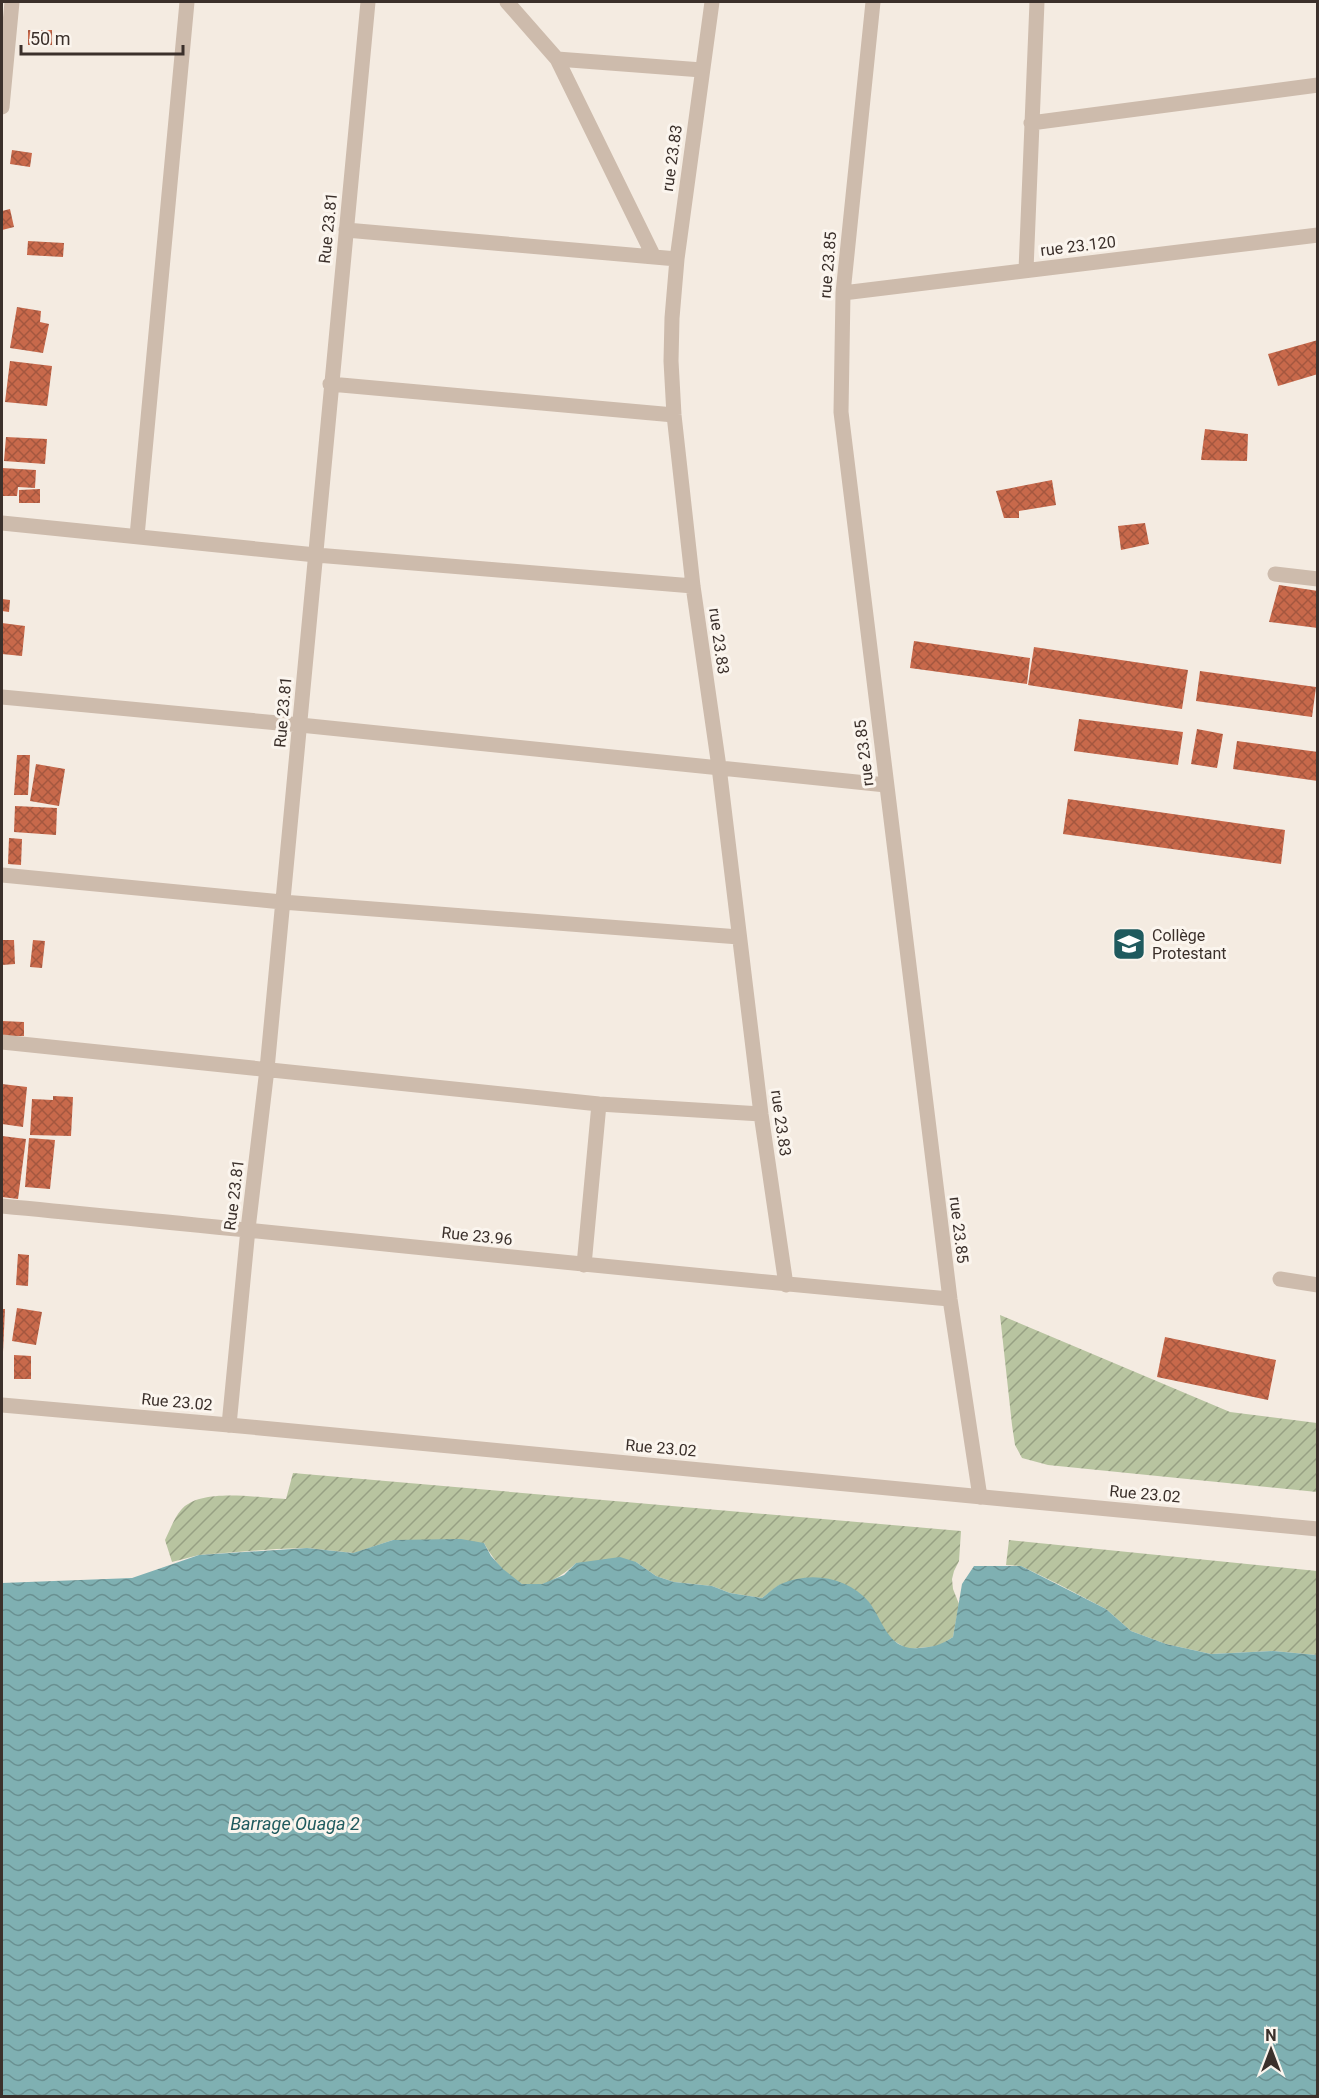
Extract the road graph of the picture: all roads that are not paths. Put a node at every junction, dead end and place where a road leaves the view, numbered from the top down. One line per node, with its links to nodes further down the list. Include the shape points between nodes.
1 (12, 2): 11 (street)
2 (187, 2): 22 (street)
3 (368, 2): 13 (street, Rue 23.81)
4 (507, 2): 8 (street)
5 (712, 2): 9 (street, rue 23.83)
6 (873, 2): 18 (street, rue 23.85)
7 (1037, 2): 12 (street)
8 (557, 59): 9 (street); 15 (street)
9 (702, 70): 16 (street, rue 23.83)
10 (1317, 85): 12 (street)
11 (2, 107)
12 (1031, 123): 17 (street)
13 (346, 230): 15 (street); 19 (street, Rue 23.81)
14 (1317, 235): 17 (street, rue 23.120)
15 (654, 257): 16 (street)
16 (677, 259): 20 (street, rue 23.83, via 672,340)
17 (1026, 270): 18 (street, rue 23.120)
18 (843, 293): 30 (street, rue 23.85, via 841,412)
19 (330, 384): 20 (street); 23 (street, Rue 23.81)
20 (674, 415): 26 (street, rue 23.83)
21 (2, 523): 22 (street)
22 (136, 536): 23 (street)
23 (316, 555): 26 (street); 28 (street, Rue 23.81)
24 (1275, 574): 25 (street)
25 (1317, 579)
26 (693, 586): 29 (street, rue 23.83)
27 (2, 697): 28 (street)
28 (300, 725): 29 (street); 32 (street, Rue 23.81)
29 (719, 767): 30 (street); 33 (street, rue 23.83)
30 (886, 785): 44 (street, rue 23.85)
31 (2, 875): 32 (street)
32 (282, 902): 33 (street); 35 (street, Rue 23.81)
33 (739, 937): 37 (street, rue 23.83)
34 (2, 1042): 35 (street)
35 (267, 1069): 36 (street); 39 (street, Rue 23.81)
36 (599, 1104): 37 (street); 40 (street)
37 (761, 1114): 42 (street, rue 23.83)
38 (2, 1206): 39 (street, Rue 23.96)
39 (248, 1229): 40 (street, Rue 23.96); 46 (street, Rue 23.81)
40 (584, 1265): 42 (street, Rue 23.96)
41 (1280, 1279): 43 (street)
42 (786, 1285): 44 (street, Rue 23.96)
43 (1317, 1285)
44 (950, 1299): 47 (street, rue 23.85)
45 (2, 1405): 46 (street, Rue 23.02)
46 (229, 1425): 47 (street, Rue 23.02)
47 (980, 1497): 48 (street, Rue 23.02)
48 (1317, 1529)

